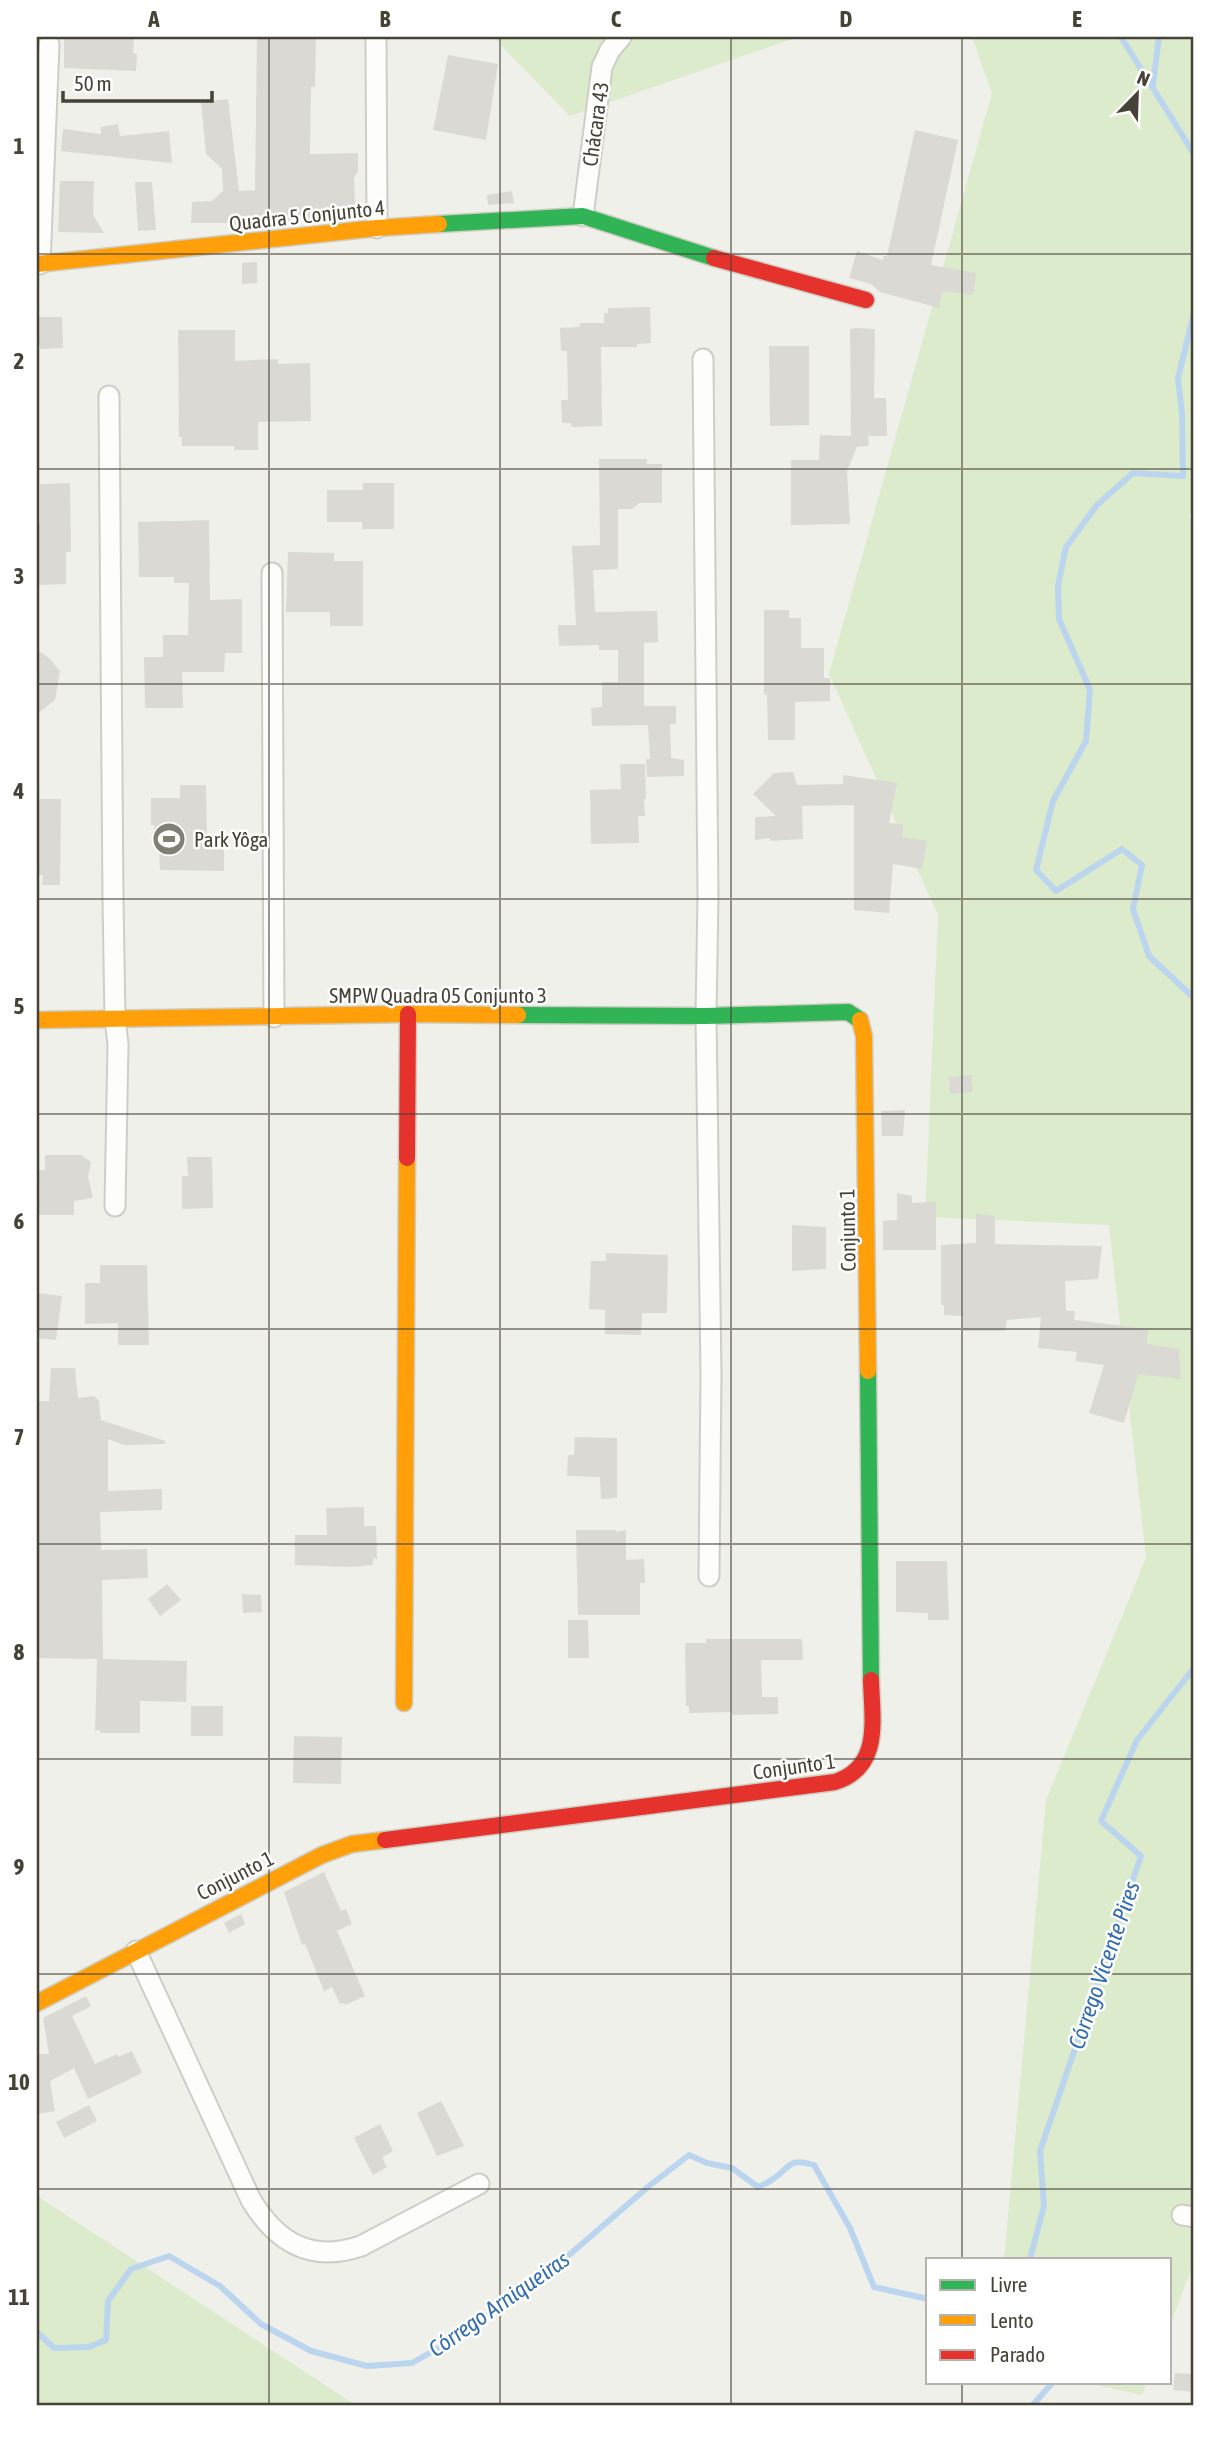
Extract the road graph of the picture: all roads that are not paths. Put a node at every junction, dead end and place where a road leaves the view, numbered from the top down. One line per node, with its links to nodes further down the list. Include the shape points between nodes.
1 (376, 37): 5 (street)
2 (621, 37): 4 (street, Chácara 43, via 602,68)
3 (49, 44): 6 (street)
4 (583, 216): 5 (street, Quadra 5 Conjunto 4); 7 (street)
5 (377, 228): 6 (street, Quadra 5 Conjunto 4)
6 (38, 264)
7 (866, 300)
8 (703, 359): 13 (street)
9 (109, 396): 15 (street)
10 (272, 573): 14 (street)
11 (839, 1013): 13 (street, SMPW Quadra 05 Conjunto 3); 20 (street, Conjunto 1, via 859,1017 864,1036 872,1732 862,1766 849,1778 835,1782 352,1844 295,1868)
12 (408, 1014): 13 (street, SMPW Quadra 05 Conjunto 3); 14 (street, SMPW Quadra 05 Conjunto 3); 19 (street)
13 (706, 1016): 18 (street)
14 (274, 1017): 15 (street, SMPW Quadra 05 Conjunto 3)
15 (115, 1019): 16 (street, SMPW Quadra 05 Conjunto 3); 17 (street)
16 (37, 1020)
17 (115, 1206)
18 (709, 1576)
19 (404, 1703)
20 (136, 1951): 21 (street, Conjunto 1); 22 (street, via 251,2200 284,2240 314,2252 342,2253)
21 (37, 2003)
22 (479, 2184)

